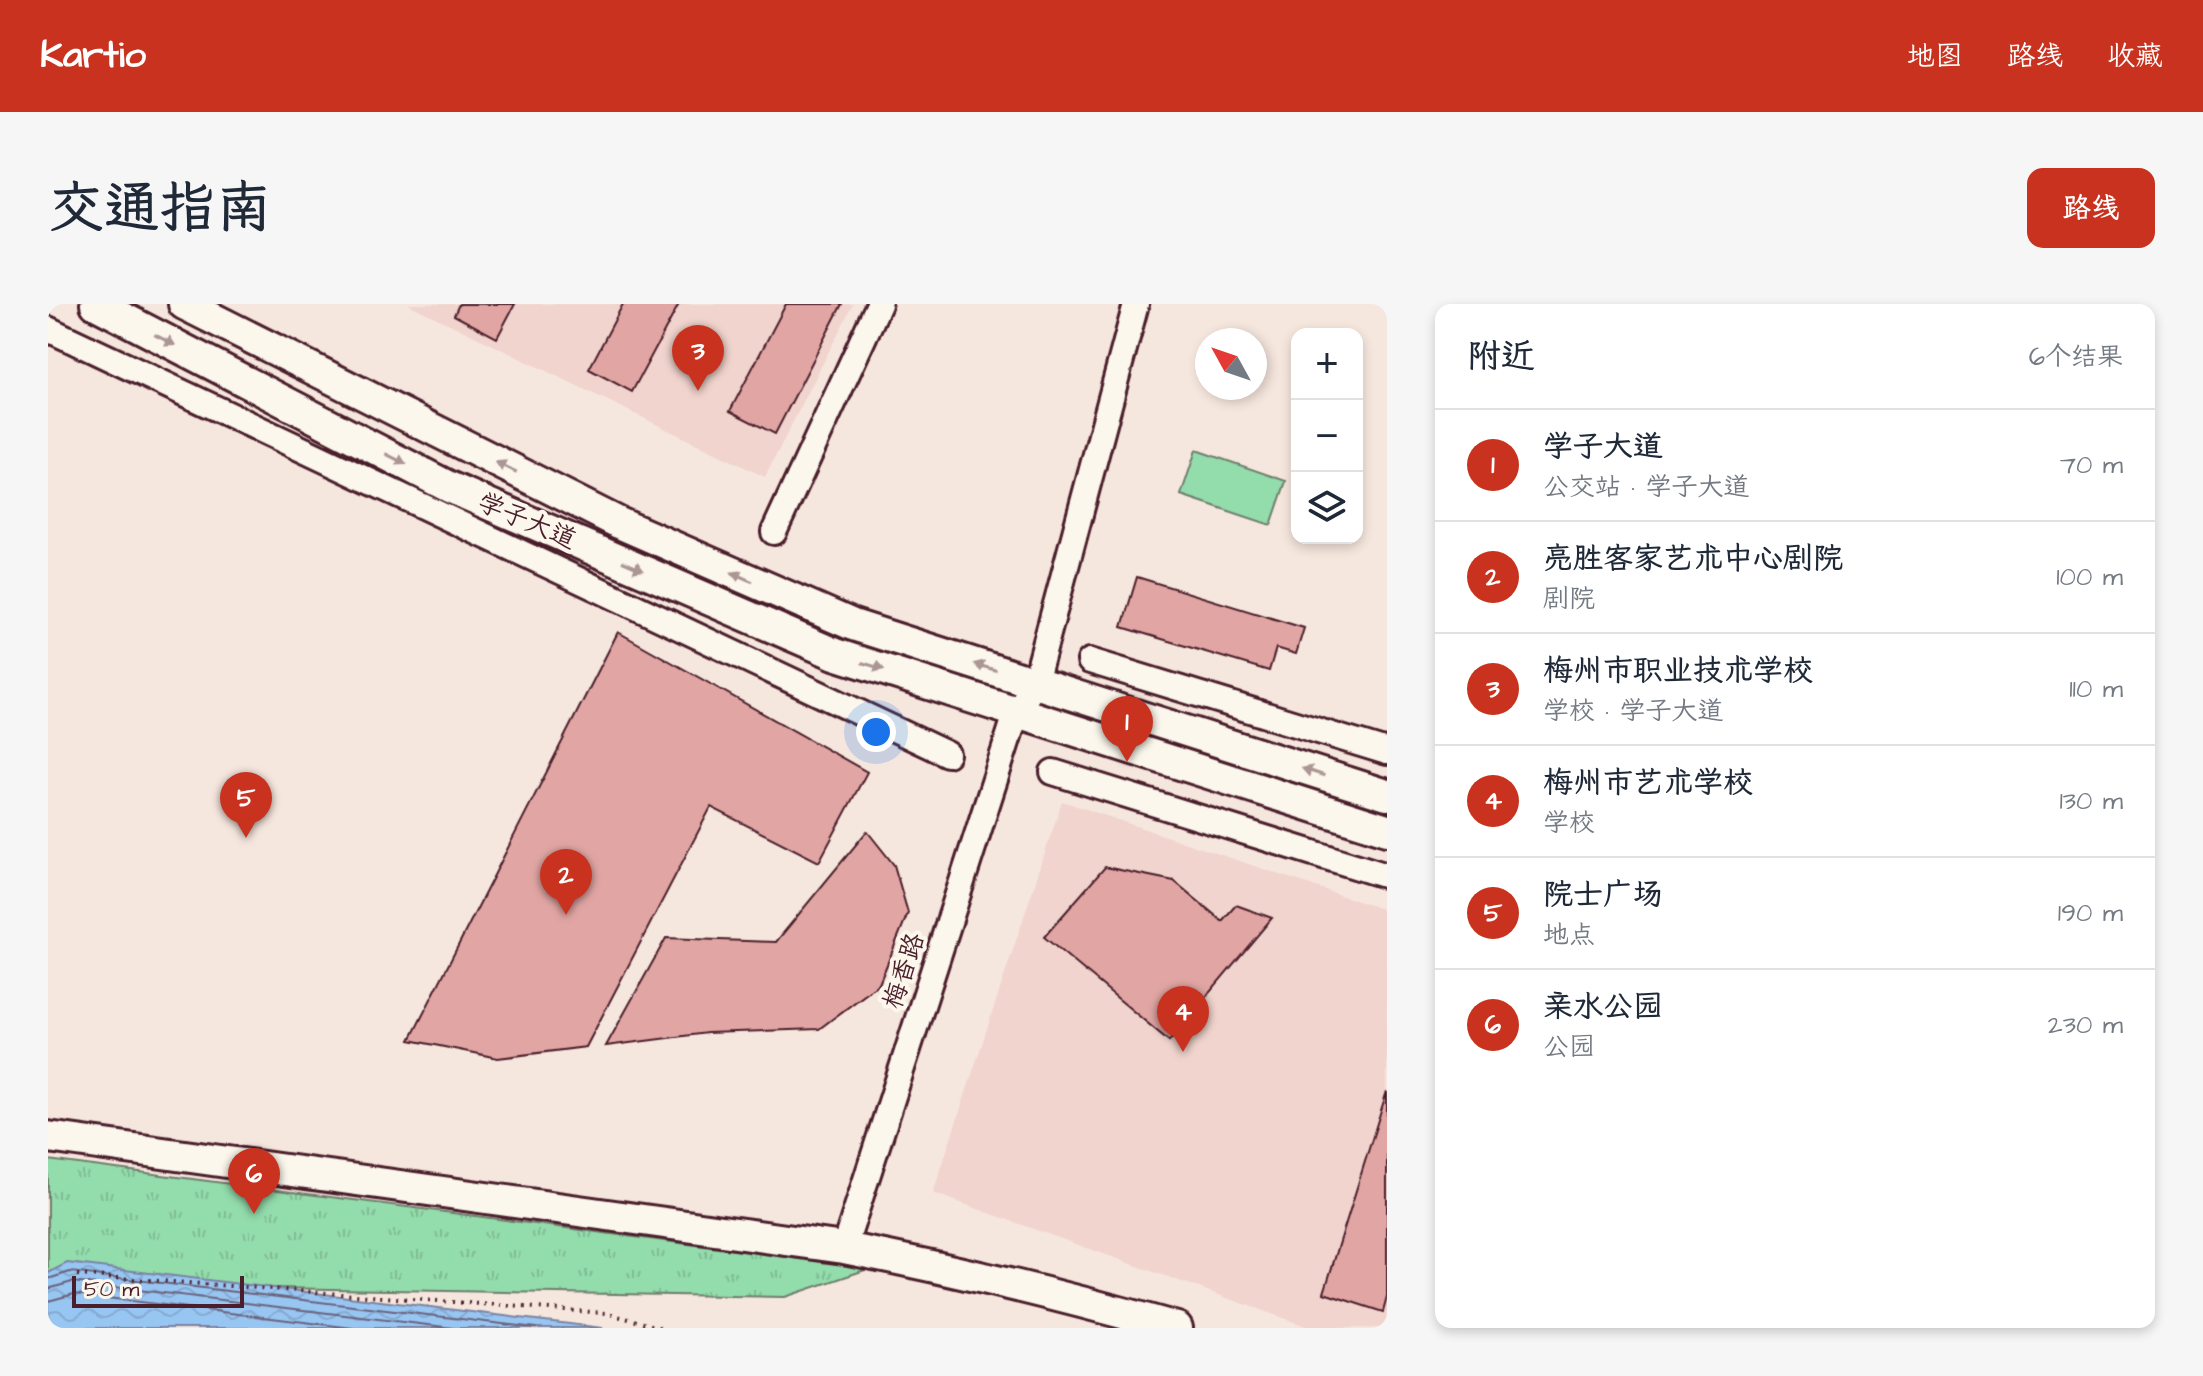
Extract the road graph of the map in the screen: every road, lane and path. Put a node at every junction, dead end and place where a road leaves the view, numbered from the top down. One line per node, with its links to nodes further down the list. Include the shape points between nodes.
1 (96, 304): 9 (main road, 学子大道, one-way to 9, via 449,487 835,654)
2 (184, 304): 8 (main road, 学子大道, one-way to 2, via 853,625 619,523)
3 (879, 304): 6 (street)
4 (1136, 304): 8 (street, 梅香路)
5 (48, 329): 11 (street)
6 (774, 532)
7 (1090, 661): 10 (street)
8 (1035, 683): 9 (street, 梅香路); 13 (main road, 学子大道, one-way to 8)
9 (1017, 711): 14 (main road, 学子大道); 17 (street, 梅香路)
10 (1387, 752)
11 (947, 754)
12 (1053, 772): 15 (street)
13 (1387, 795)
14 (1387, 830)
15 (1387, 876)
16 (48, 1137): 17 (main road)
17 (844, 1248): 20 (main road, via 929,1264)
18 (77, 1275): 19 (path, via 606,1313)
19 (663, 1328)
20 (1177, 1328)

